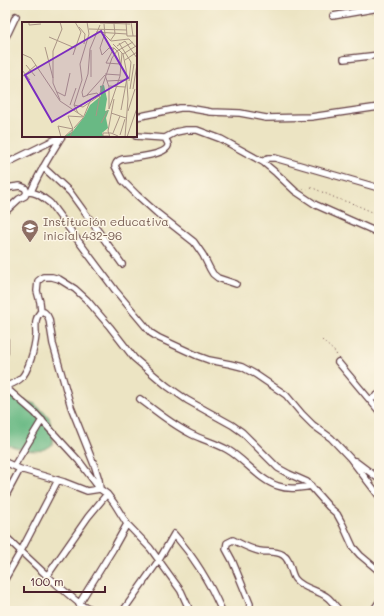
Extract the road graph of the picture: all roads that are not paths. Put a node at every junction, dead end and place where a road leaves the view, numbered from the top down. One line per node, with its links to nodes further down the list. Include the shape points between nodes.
1 (379, 8): 3 (street)
2 (16, 16): 4 (street)
3 (333, 16)
4 (5, 38)
5 (379, 55): 6 (street)
6 (344, 59)
7 (379, 107): 8 (street, via 311,117 266,118 188,108)
8 (137, 117)
9 (137, 136): 12 (street)
10 (60, 137): 14 (street)
11 (61, 137): 15 (street)
12 (165, 138): 13 (street, via 176,132 197,130 221,138); 22 (street, via 168,145 164,150 119,160 115,166 116,170 123,181 146,203 194,242 213,274)
13 (263, 162): 17 (street, via 268,158 275,158); 20 (street, via 295,191 316,205)
14 (5, 164)
15 (43, 167): 18 (street); 21 (street, via 70,192)
16 (5, 188): 18 (street, via 20,186)
17 (379, 188)
18 (29, 192): 19 (street); 33 (street, via 40,195 50,203 115,290 151,333 198,356 242,367 255,374 286,395 313,425 331,438)
19 (5, 212)
20 (379, 233)
21 (122, 264)
22 (236, 284)
23 (41, 311): 27 (street, via 37,315 35,344 28,366 21,379); 38 (street, via 37,291 38,281 43,277 52,277 75,289 102,317 134,358 167,386 232,425 278,468); 39 (street, via 49,319 53,344 71,407 95,467)
24 (5, 339): 25 (street)
25 (5, 352)
26 (338, 362): 30 (street)
27 (5, 386): 32 (street)
28 (379, 394): 30 (street)
29 (140, 399): 38 (street, via 172,424 228,450 267,481 292,489)
30 (370, 400): 31 (street)
31 (379, 411)
32 (42, 420): 35 (street); 39 (street)
33 (350, 458): 36 (street); 41 (street)
34 (5, 462): 35 (street)
35 (17, 468): 37 (street); 42 (street)
36 (379, 479)
37 (58, 480): 39 (street, via 87,492); 45 (street)
38 (311, 486): 47 (street, via 337,514 353,547)
39 (100, 489): 40 (street)
40 (107, 494): 43 (street); 48 (street)
41 (379, 496)
42 (5, 497)
43 (128, 524): 46 (street); 51 (street)
44 (5, 536): 45 (street)
45 (21, 551): 48 (street); 49 (street)
46 (159, 560): 56 (street); 57 (street, via 181,591); 58 (street, via 174,534 206,578)
47 (379, 571)
48 (47, 576): 51 (street)
49 (5, 579)
50 (379, 602): 61 (street)
51 (80, 604): 54 (street); 55 (street)
52 (5, 608): 53 (street)
53 (7, 611)
54 (89, 611)
55 (97, 611)
56 (123, 611)
57 (190, 611)
58 (222, 611)
59 (249, 611): 60 (street, via 250,604 226,549 227,543 233,540 258,551 284,556 296,580 328,597)
60 (340, 611)
61 (373, 611)

